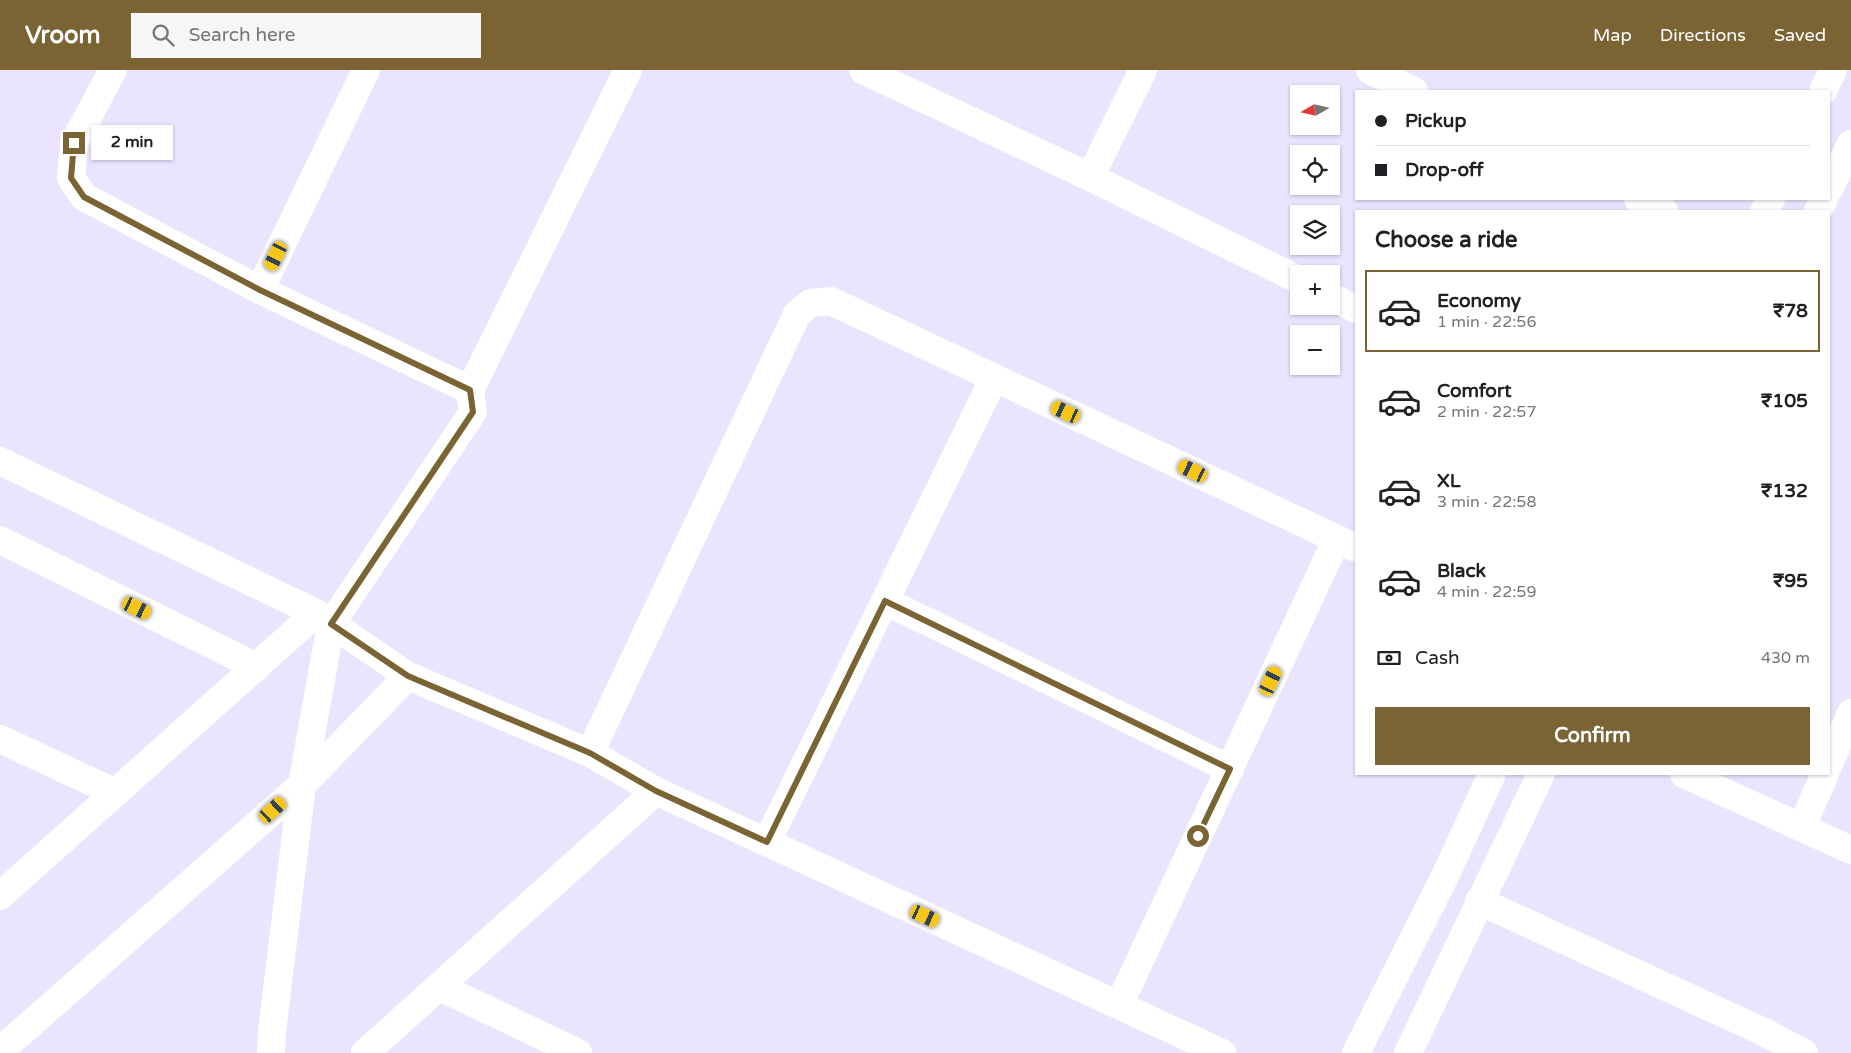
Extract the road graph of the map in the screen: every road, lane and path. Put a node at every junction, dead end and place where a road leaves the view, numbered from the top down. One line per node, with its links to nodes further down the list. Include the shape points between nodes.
1 (113, 70): 16 (street, via 74,143 71,178 84,197)
2 (366, 70): 16 (street)
3 (628, 70): 20 (street)
4 (863, 70): 11 (street)
5 (1143, 70): 11 (street)
6 (1370, 70): 8 (street)
7 (1833, 70): 9 (street)
8 (1412, 90)
9 (1823, 90)
10 (1851, 144): 12 (street)
11 (1090, 177): 15 (street)
12 (1830, 187)
13 (1640, 200): 14 (street)
14 (1662, 210)
15 (1290, 276)
16 (260, 290): 20 (street)
17 (1340, 301): 18 (street)
18 (1355, 309)
19 (994, 378): 23 (street); 24 (street); 30 (street, via 831,301 812,303 797,314)
20 (470, 390): 25 (street, via 473,412)
21 (0, 461): 25 (street)
22 (0, 540): 26 (street)
23 (1347, 544): 32 (street)
24 (885, 601): 32 (street); 41 (street)
25 (324, 618): 26 (street); 27 (street); 37 (street)
26 (257, 667): 39 (street)
27 (408, 676): 30 (street); 37 (street)
28 (1851, 713): 31 (street)
29 (0, 739): 39 (street)
30 (590, 753): 38 (street)
31 (1830, 762)
32 (1230, 769): 46 (street)
33 (1492, 775): 53 (street)
34 (1541, 775): 44 (street)
35 (1686, 775): 40 (street)
36 (1825, 775): 40 (street)
37 (302, 785): 48 (street); 49 (street)
38 (656, 791): 41 (street); 45 (street)
39 (116, 793): 43 (street)
40 (1802, 826): 42 (street)
41 (767, 842): 46 (street)
42 (1851, 850)
43 (0, 896)
44 (1479, 902): 47 (street); 54 (street)
45 (440, 987): 50 (street); 51 (street)
46 (1119, 1005): 52 (street)
47 (1759, 1043): 55 (street)
48 (0, 1051)
49 (271, 1053)
50 (365, 1053)
51 (578, 1053)
52 (1222, 1053)
53 (1356, 1053)
54 (1408, 1053)
55 (1804, 1053)

